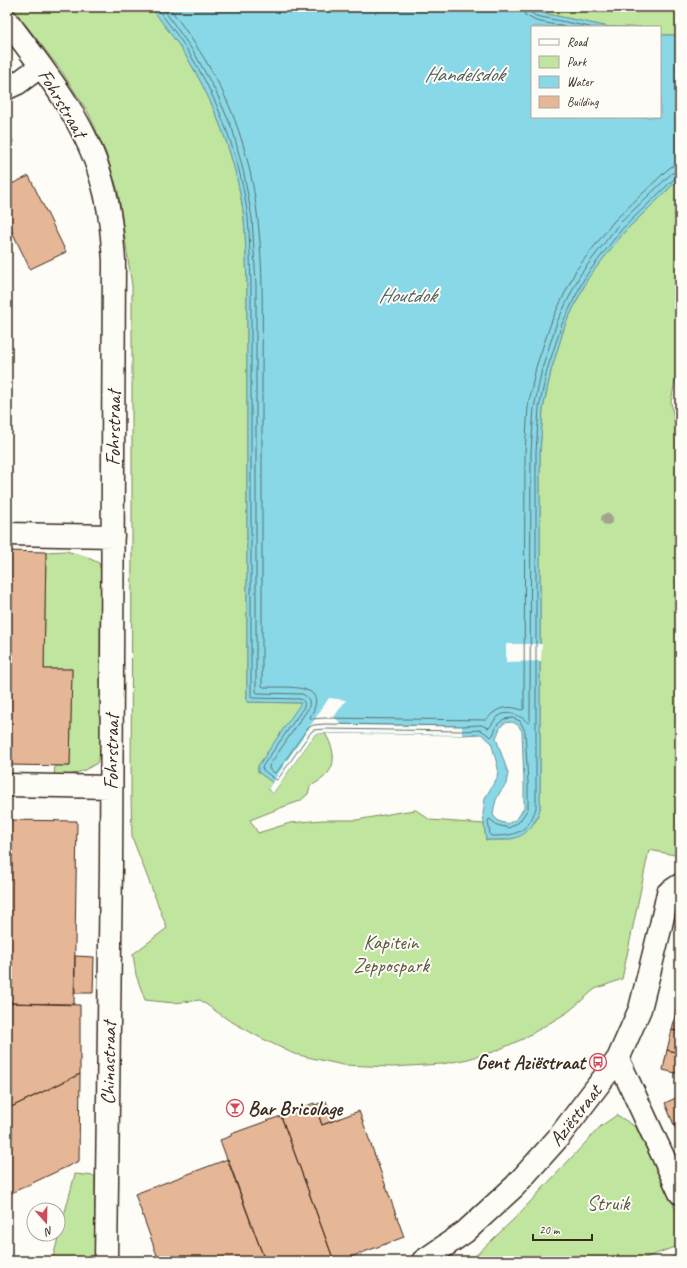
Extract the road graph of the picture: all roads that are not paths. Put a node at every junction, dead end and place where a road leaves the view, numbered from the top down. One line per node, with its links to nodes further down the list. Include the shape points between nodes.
1 (7, 20): 2 (street, Fohrstraat)
2 (41, 66): 3 (street); 5 (street, Fohrstraat, via 75,116 91,150 103,184 110,220 114,260)
3 (7, 88)
4 (7, 534): 5 (street)
5 (113, 536): 7 (street, Fohrstraat)
6 (7, 785): 7 (street)
7 (110, 787): 8 (street, Fohrstraat)
8 (111, 865): 12 (street, Chinastraat)
9 (680, 885): 10 (street, Aziëstraat, via 668,893 640,1009)
10 (618, 1059): 11 (street); 13 (street, Aziëstraat, via 558,1138 515,1186 465,1232)
11 (680, 1194)
12 (106, 1261)
13 (423, 1261)

